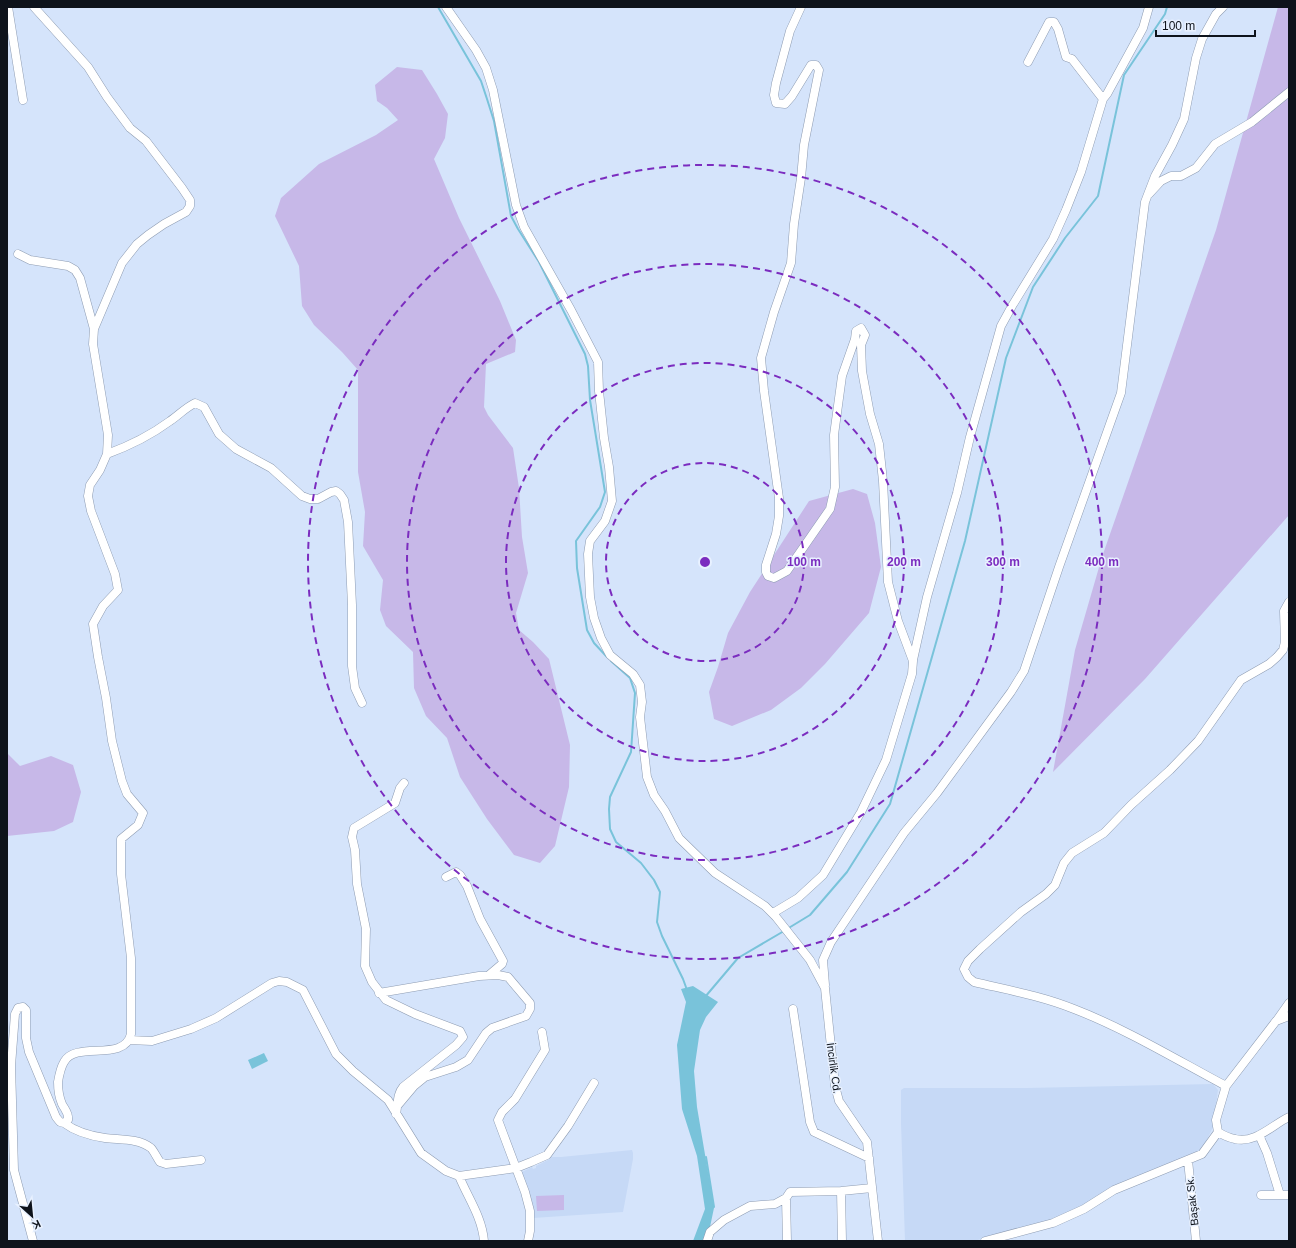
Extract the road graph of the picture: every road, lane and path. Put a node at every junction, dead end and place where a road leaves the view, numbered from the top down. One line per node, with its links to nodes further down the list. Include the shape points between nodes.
1 (8, 7): 10 (street)
2 (34, 7): 13 (street, via 88,67 130,128 146,141 190,200 186,212 148,235 122,263)
3 (446, 7): 20 (street, İncirlik Cd., via 486,68 493,90 516,206 524,227 598,362 601,414 612,501 606,521 590,542 590,597 594,618 610,655 633,674 640,685 640,718 647,777 654,796 679,838 715,873)
4 (801, 7): 16 (street, via 790,31 776,83 776,103 785,104 789,100 811,65 816,65 819,70 804,145 792,263 761,358 779,498 776,534 766,572 774,578 787,571 830,509 835,487 834,435 842,376 856,331 861,328 865,335 862,345 862,371 879,444 883,481 888,582 898,621)
5 (1149, 7): 9 (street, via 1143,28)
6 (1223, 7): 11 (street, via 1216,14 1202,39 1184,119)
7 (1028, 62): 9 (street, via 1049,22 1054,22 1066,57 1072,59)
8 (1289, 92): 11 (street, via 1252,122 1215,144 1196,168 1181,176 1171,176 1161,181)
9 (1103, 99): 16 (street, via 1081,172 1053,239 1001,326 927,597)
10 (23, 100)
11 (1147, 196): 22 (street, via 1121,393 1024,671 937,793 904,833 831,942 823,960)
12 (18, 254): 13 (street, via 30,260 68,266 75,270 80,278)
13 (94, 329): 14 (street, via 93,344 108,435)
14 (107, 454): 17 (street, via 146,437 195,403 204,407 219,434 236,449 271,468 302,496 318,499 331,492 336,491 340,494 346,507 349,537 352,666 355,688); 29 (street, via 90,485 88,496 91,511 115,574 118,590 103,606 93,624 112,741 122,781 127,794 143,813 138,825 121,839 121,874 131,958)
15 (1289, 602): 31 (street, via 1284,611 1286,642 1277,657 1240,680 1198,741 1104,833 1072,853 1064,863 1055,885 1020,912 968,961 964,969 974,982 1074,1009 1138,1038)
16 (913, 660): 20 (street, via 912,674 886,760 861,812 823,875)
17 (362, 703)
18 (404, 783): 23 (street, via 395,803 354,828 352,837 357,884 366,929 365,966)
19 (446, 877): 21 (street, via 456,872 460,874 480,919 503,961)
20 (775, 915): 22 (street, İncirlik Cd., via 810,960)
21 (489, 975): 23 (street); 32 (street, via 508,977 530,1003 526,1016 492,1028 468,1060 425,1077)
22 (825, 988): 38 (street, İncirlik Cd., via 835,1086 839,1101 867,1142)
23 (379, 993): 32 (street, via 386,1000 415,1014 460,1031 463,1037 403,1087)
24 (1289, 1003): 27 (street)
25 (793, 1009): 38 (street, via 810,1122 814,1132)
26 (1289, 1016): 27 (street)
27 (1276, 1021): 31 (street)
28 (542, 1032): 41 (street, via 545,1050 515,1099 498,1120)
29 (129, 1040): 33 (street, via 152,1041 191,1029 216,1018 272,983 287,982 302,990 336,1054 388,1100); 35 (street, via 124,1045 108,1050 76,1053 64,1061 58,1083 61,1103 69,1115)
30 (594, 1083): 41 (street, via 547,1155)
31 (1226, 1086): 36 (street, via 1216,1120)
32 (398, 1104): 33 (street)
33 (396, 1114): 42 (street, via 421,1153 446,1171)
34 (1289, 1117): 37 (street)
35 (64, 1123): 39 (street, via 90,1135 123,1139 146,1146 152,1149 160,1162 166,1164); 49 (street, via 56,1117 36,1072 26,1038 26,1010 23,1007 18,1008 15,1014 11,1066 14,1170)
36 (1218, 1132): 37 (street, via 1246,1141); 40 (street, via 1202,1154)
37 (1259, 1135): 46 (street)
38 (869, 1158): 43 (street, İncirlik Cd.)
39 (201, 1160)
40 (1188, 1160): 56 (street, via 1114,1190 1053,1224); 57 (street, Başak Sk.)
41 (516, 1168): 42 (street); 51 (street, via 530,1211)
42 (459, 1176): 50 (street, via 482,1226)
43 (872, 1188): 44 (street); 55 (street, İncirlik Cd.)
44 (841, 1190): 48 (street, via 790,1192); 54 (street)
45 (1261, 1195): 46 (street)
46 (1280, 1195): 47 (street)
47 (1289, 1195)
48 (786, 1198): 52 (street, via 775,1204 750,1206 724,1220 710,1232); 53 (street)
49 (32, 1241)
50 (484, 1241)
51 (528, 1241)
52 (707, 1241)
53 (787, 1241)
54 (842, 1241)
55 (878, 1241)
56 (985, 1241)
57 (1196, 1241)

